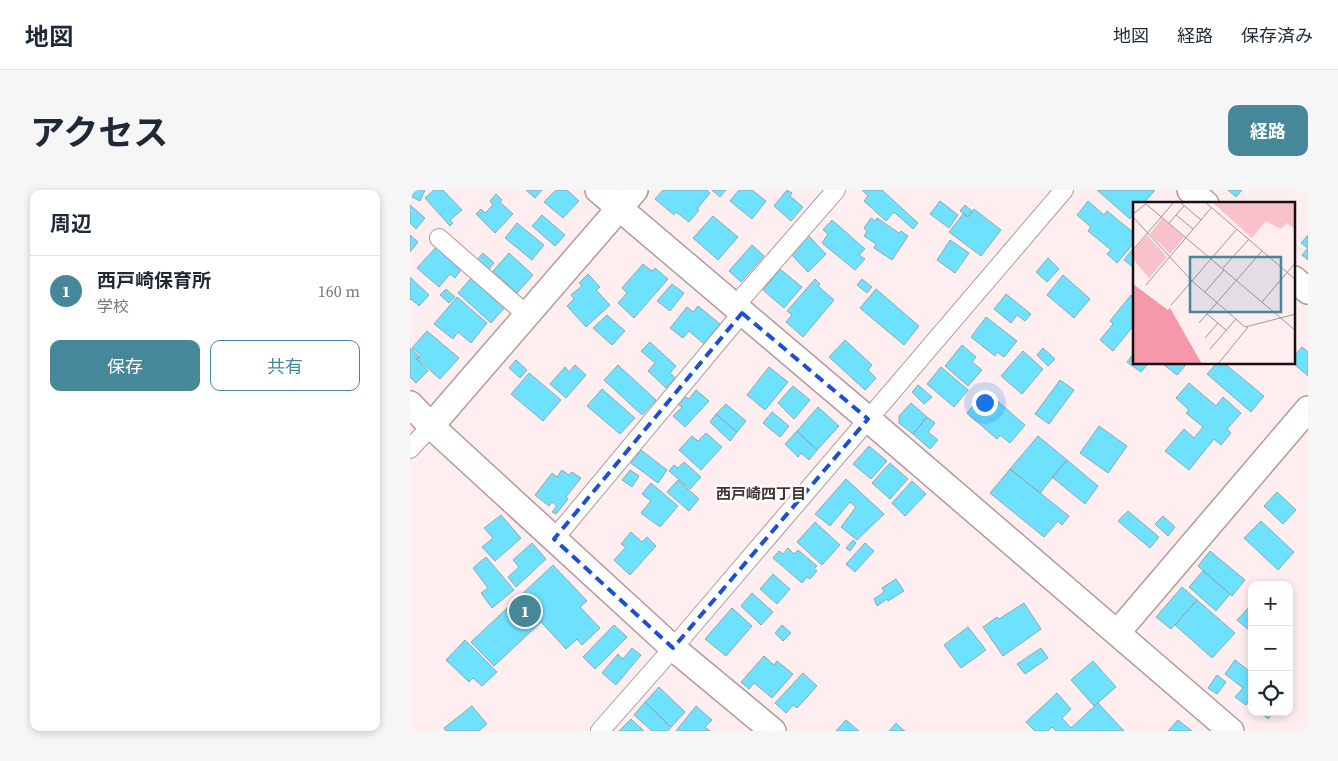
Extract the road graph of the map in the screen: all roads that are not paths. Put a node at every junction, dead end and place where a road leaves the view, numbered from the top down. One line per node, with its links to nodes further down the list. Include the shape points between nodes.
1 (598, 190): 5 (street)
2 (836, 190): 10 (street)
3 (1064, 190): 14 (street)
4 (1190, 190): 6 (street)
5 (628, 199): 10 (street); 11 (street)
6 (1204, 202)
7 (439, 238): 11 (street)
8 (1296, 281): 9 (street)
9 (1308, 291)
10 (739, 309): 14 (street); 17 (street)
11 (527, 315): 15 (street)
12 (410, 404): 15 (street)
13 (1308, 409): 18 (street)
14 (868, 420): 18 (street); 19 (street)
15 (430, 426): 16 (street); 17 (street)
16 (410, 449)
17 (554, 539): 19 (street)
18 (1117, 633): 22 (street)
19 (673, 648): 20 (street); 21 (street)
20 (600, 731)
21 (773, 731)
22 (1230, 731)

